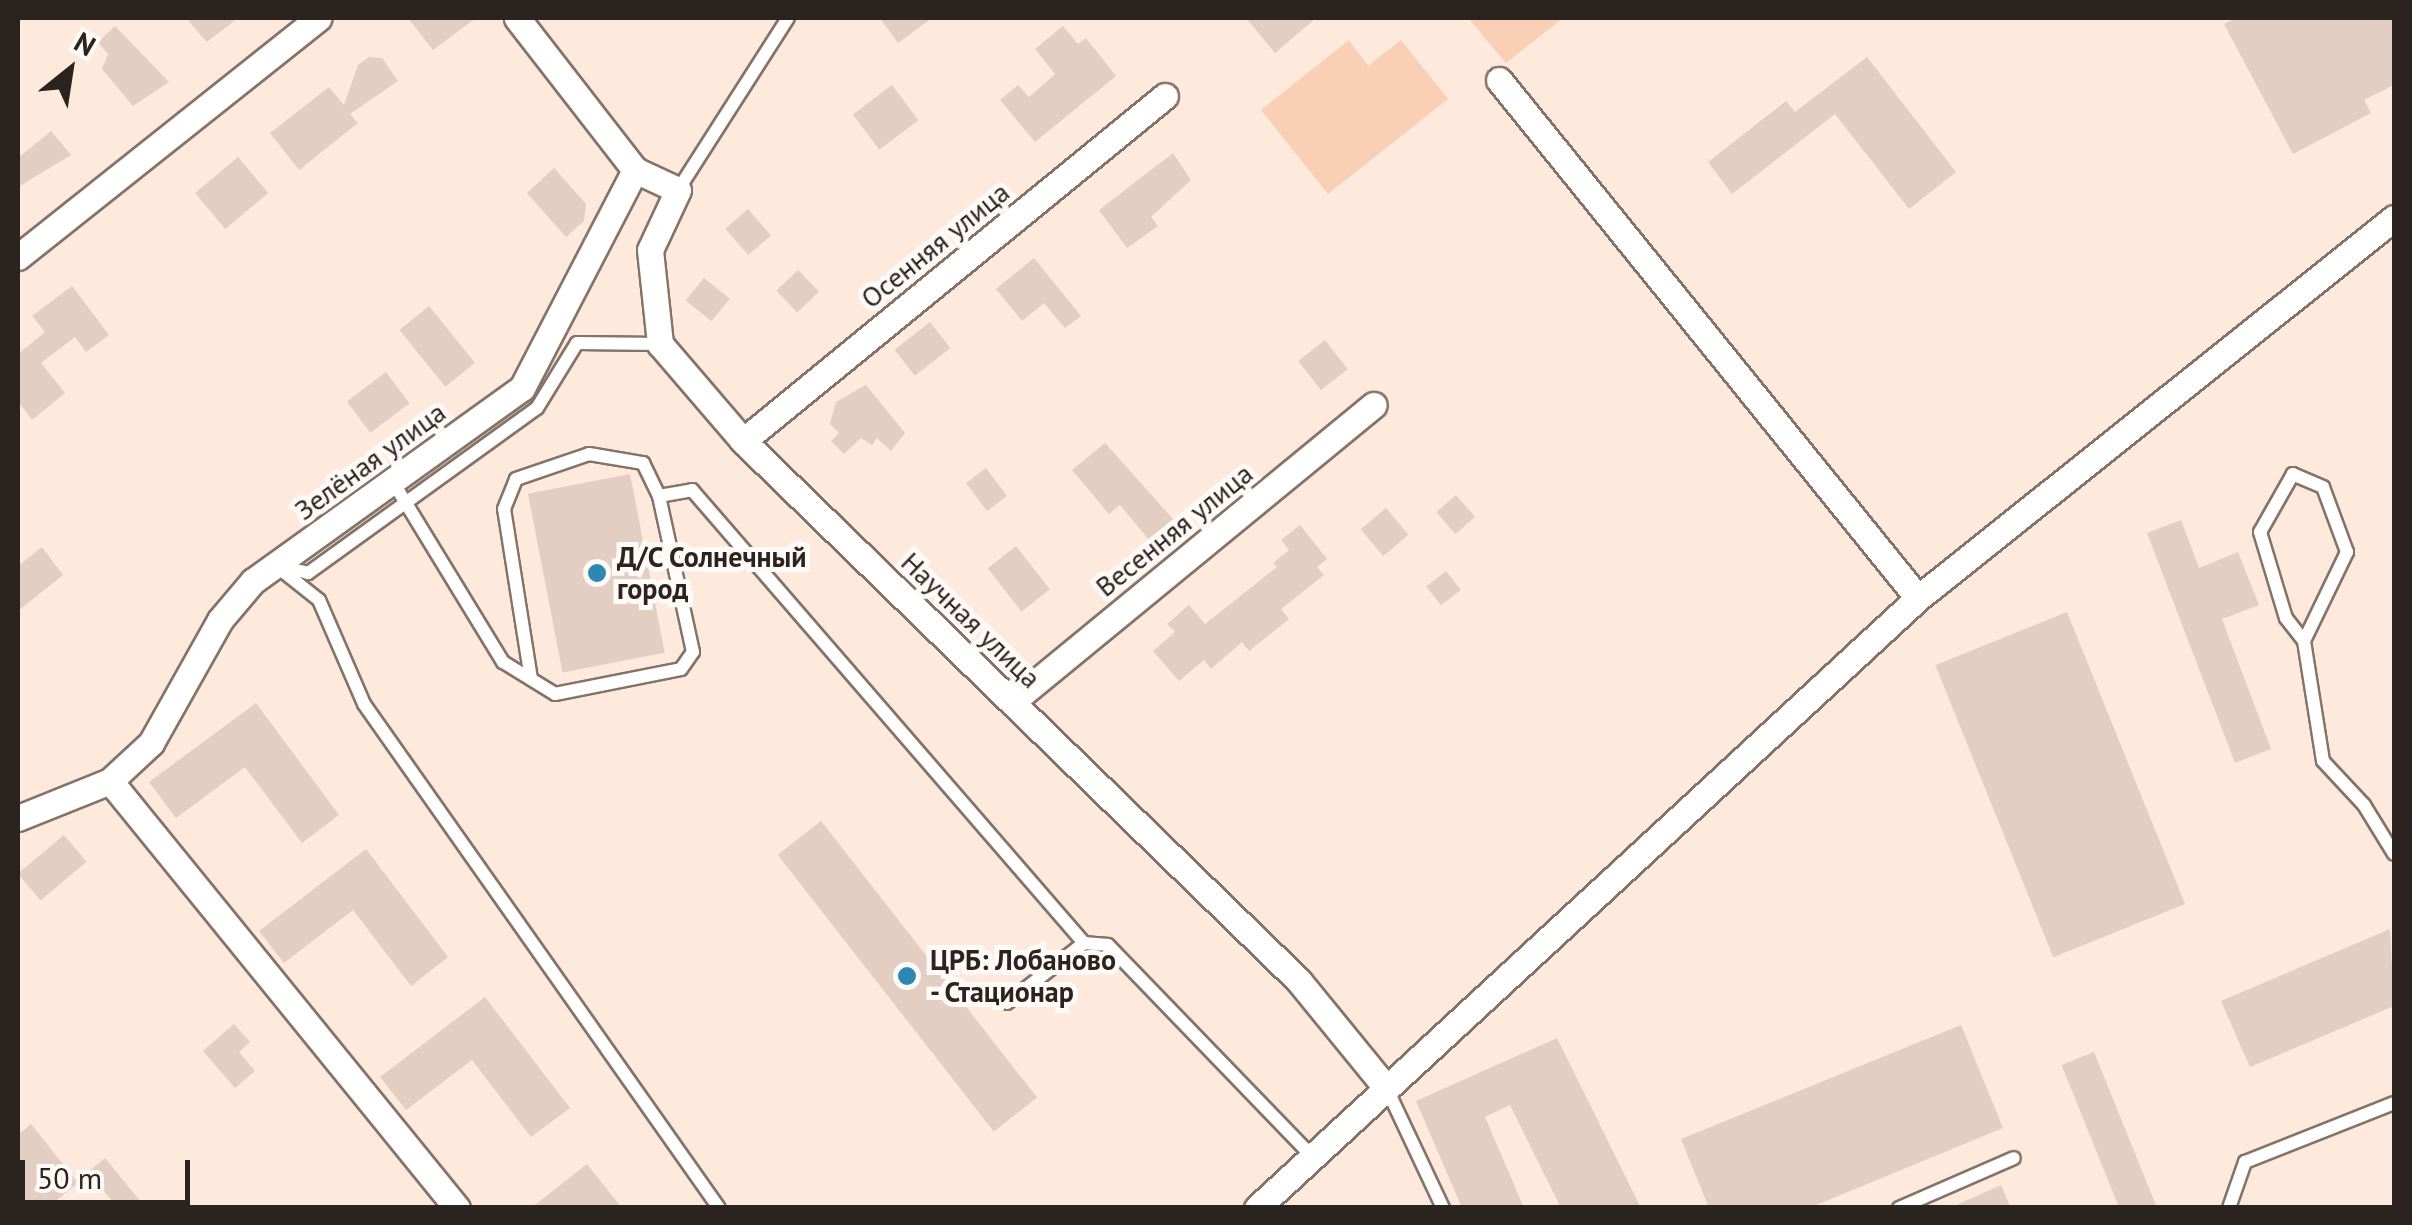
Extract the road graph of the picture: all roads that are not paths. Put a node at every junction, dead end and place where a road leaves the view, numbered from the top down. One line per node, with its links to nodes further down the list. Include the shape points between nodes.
1 (319, 18): 9 (street)
2 (517, 18): 6 (street)
3 (788, 18): 7 (lane)
4 (1499, 80): 16 (street)
5 (1165, 96): 12 (street, Осенняя улица)
6 (635, 170): 7 (street); 13 (street, Зелёная улица, via 522,388)
7 (678, 190): 10 (street, via 650,250)
8 (2394, 218): 16 (street)
9 (18, 257)
10 (660, 344): 12 (street, Научная улица); 13 (lane, via 577,343 537,408)
11 (1374, 405): 19 (street, Весенняя улица)
12 (744, 441): 19 (street, Научная улица)
13 (400, 492): 15 (street, Зелёная улица); 18 (lane, via 503,662)
14 (659, 496): 18 (lane, via 693,652 680,669 555,694); 18 (lane, via 643,463 590,454 516,479 504,509); 23 (lane, via 692,490)
15 (276, 566): 20 (street, Зелёная улица, via 220,620 151,743); 30 (lane, via 319,600 364,704)
16 (1918, 598): 25 (street)
17 (2304, 641): 17 (lane, via 2347,552 2322,487 2293,474 2260,532 2286,618); 22 (lane, via 2324,760)
18 (531, 679)
19 (1012, 702): 25 (street, Научная улица, via 1299,981)
20 (110, 782): 21 (street, Зелёная улица); 29 (street)
21 (18, 818)
22 (2394, 854)
23 (1084, 943): 24 (lane); 27 (lane, via 1108,945)
24 (1007, 1004)
25 (1387, 1089): 27 (street); 32 (lane)
26 (2394, 1103): 34 (lane, via 2245,1162)
27 (1313, 1156): 31 (street)
28 (2014, 1158): 33 (lane)
29 (458, 1208)
30 (718, 1208)
31 (1257, 1208)
32 (1443, 1208)
33 (1899, 1208)
34 (2229, 1208)

